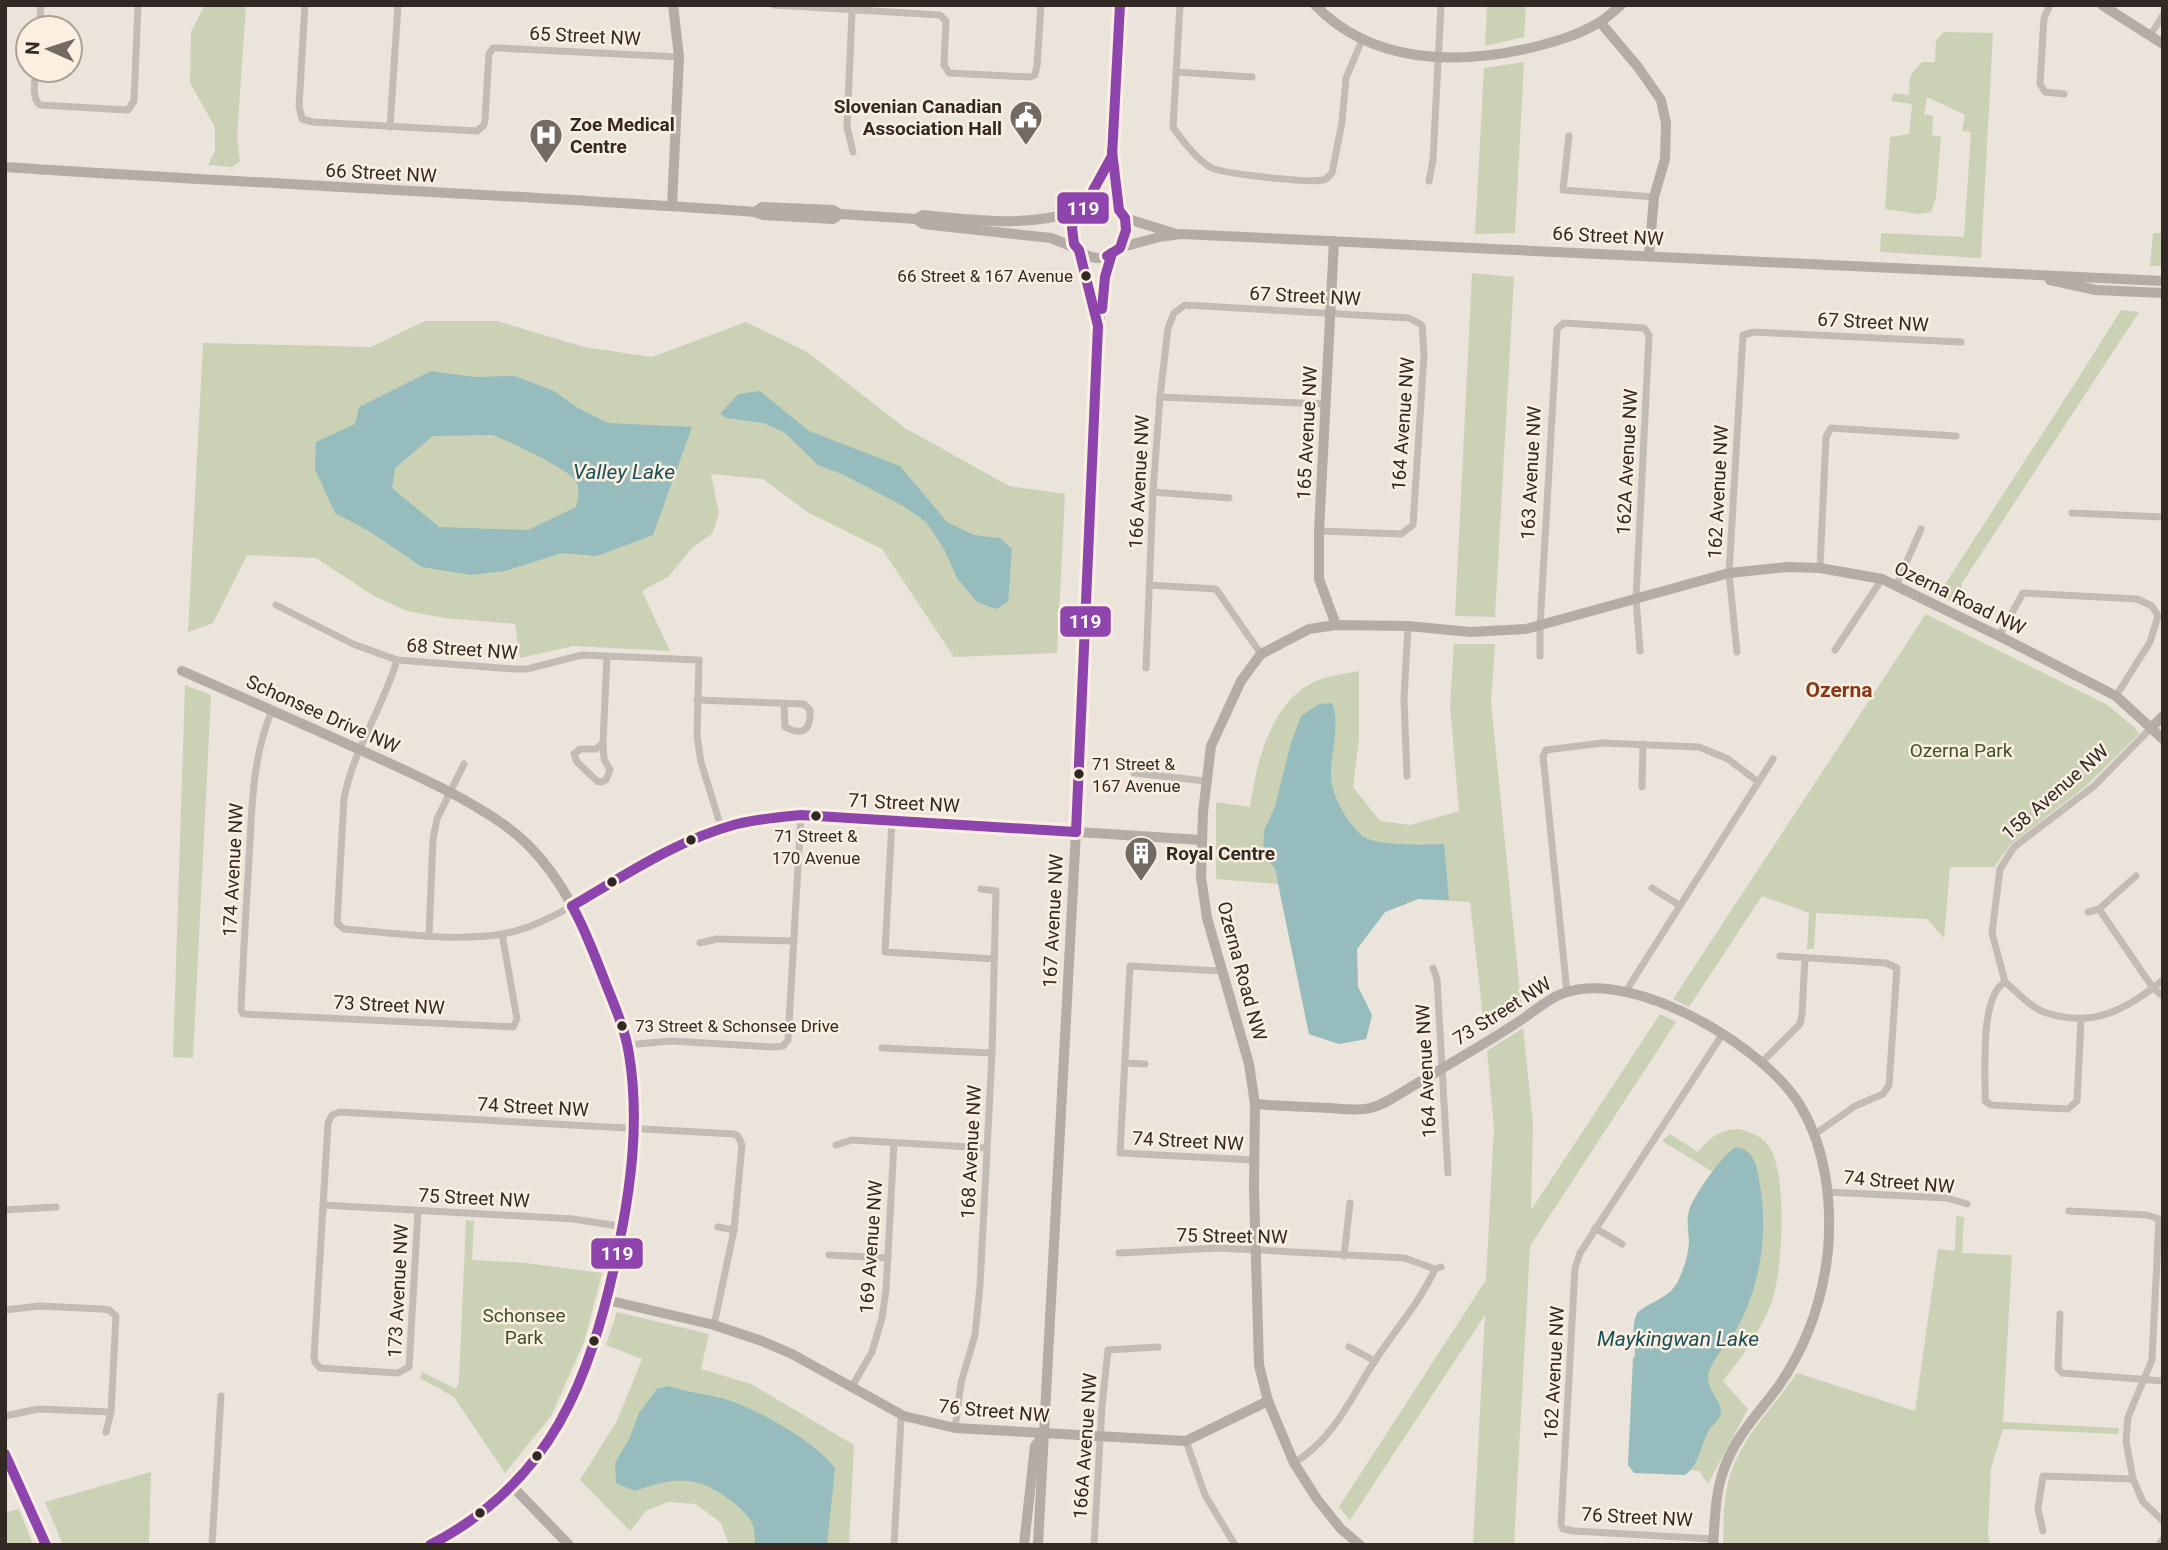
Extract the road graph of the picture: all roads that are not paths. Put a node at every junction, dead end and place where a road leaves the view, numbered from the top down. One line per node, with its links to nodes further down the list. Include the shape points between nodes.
1 (138, 5): 24 (street, via 132,107 123,111 44,107 35,101)
2 (305, 5): 26 (street, via 302,119)
3 (398, 5): 26 (street)
4 (673, 5): 20 (street)
5 (774, 5): 14 (street)
6 (1041, 5): 14 (street, via 1037,66 1030,77 947,71 946,24 937,15)
7 (1120, 5): 29 (street)
8 (1180, 5): 22 (street)
9 (1315, 5): 18 (street)
10 (1441, 5): 21 (street)
11 (1621, 5): 16 (street)
12 (2050, 5): 25 (street, via 2040,84 2045,92)
13 (2102, 5): 17 (street)
14 (852, 11): 28 (street, via 847,127)
15 (2163, 15): 17 (street)
16 (1600, 22): 21 (street, via 1557,41 1498,55); 32 (street, via 1661,100 1667,123 1665,159)
17 (2150, 36): 19 (street)
18 (1362, 40): 21 (street, via 1398,52); 22 (street, via 1346,78 1332,173 1319,180 1263,177 1207,166 1173,127)
19 (2163, 44)
20 (679, 57): 26 (street, 65 Street NW, via 498,47 490,51 481,128); 33 (street)
21 (1439, 57): 31 (street)
22 (1176, 72): 23 (street)
23 (1252, 77)
24 (36, 84)
25 (2063, 94)
26 (390, 127)
27 (1569, 136): 32 (street, via 1563,190)
28 (853, 152)
29 (1112, 156): 34 (street); 35 (street)
30 (5, 167): 33 (street, 66 Street NW)
31 (1429, 181)
32 (1654, 197): 41 (street)
33 (672, 206): 36 (street, 66 Street NW, via 755,212 762,207 834,210)
34 (1082, 208): 35 (street, via 1099,202); 36 (street, 66 Street NW, via 1056,218 1023,222 923,215); 39 (street, via 1072,228)
35 (1122, 214): 37 (street, 66 Street NW); 40 (street, via 1126,235)
36 (916, 219): 39 (street, 66 Street NW, via 923,224 1051,238)
37 (1177, 234): 38 (street, 66 Street NW); 40 (street, 66 Street NW)
38 (1334, 241): 41 (street, 66 Street NW); 46 (street, 165 Avenue NW)
39 (1078, 249): 40 (street, via 1098,257); 49 (street, 167 Avenue NW)
40 (1116, 251): 49 (street, 167 Avenue NW, via 1105,277)
41 (1649, 256): 42 (street, 66 Street NW)
42 (2036, 275): 43 (street, 66 Street NW); 44 (street, 66 Street NW, via 2096,290)
43 (2163, 281)
44 (2163, 293)
45 (1185, 305): 46 (street, 67 Street NW); 52 (street, 166 Avenue NW, via 1174,313 1168,328)
46 (1331, 313): 48 (street, 67 Street NW, via 1409,318); 53 (street, 165 Avenue NW)
47 (1564, 323): 66 (street, 162A Avenue NW, via 1644,327 1649,335); 70 (street, 163 Avenue NW, via 1558,329)
48 (1422, 325): 60 (street, 164 Avenue NW, via 1413,525 1401,534)
49 (1098, 326): 102 (street, 167 Avenue NW)
50 (1743, 335): 51 (street, 67 Street NW); 62 (street, 162 Avenue NW)
51 (1961, 342)
52 (1160, 397): 53 (street); 55 (street, 166 Avenue NW)
53 (1326, 404): 60 (street, 165 Avenue NW)
54 (1956, 436): 61 (street, via 1831,428 1826,437)
55 (1153, 492): 56 (street); 64 (street, 166 Avenue NW)
56 (1228, 498)
57 (2071, 513): 58 (street)
58 (2163, 517)
59 (1921, 529): 65 (street)
60 (1318, 531): 68 (street, 165 Avenue NW, via 1319,579)
61 (1820, 568): 62 (street, Ozerna Road NW); 63 (street, Ozerna Road NW)
62 (1729, 573): 66 (street, Ozerna Road NW); 74 (street, 162 Avenue NW)
63 (1882, 579): 65 (street, Ozerna Road NW); 72 (street)
64 (1149, 585): 75 (street, via 1216,589); 79 (street, 166 Avenue NW)
65 (1896, 586): 71 (street, Ozerna Road NW)
66 (1636, 599): 70 (street, Ozerna Road NW); 73 (street)
67 (276, 605): 78 (street, 68 Street NW, via 353,644)
68 (1336, 625): 69 (street, Ozerna Road NW); 75 (street, Ozerna Road NW, via 1309,629)
69 (1408, 626): 70 (street, Ozerna Road NW, via 1470,632); 94 (street, via 1404,698)
70 (1540, 627): 77 (street)
71 (1999, 636): 81 (street, Ozerna Road NW); 81 (street, via 2023,593 2137,598 2152,606 2158,616 2150,642)
72 (1835, 650)
73 (1640, 651)
74 (1737, 652)
75 (1261, 654): 95 (street, Ozerna Road NW, via 1241,681 1211,746)
76 (607, 656): 78 (street, 68 Street NW, via 569,657 527,669); 82 (street, 68 Street NW, via 699,660); 88 (street)
77 (1540, 656)
78 (397, 660): 90 (street)
79 (1146, 668)
80 (182, 671): 84 (street, Schonsee Drive NW)
81 (2116, 696): 86 (street, Ozerna Road NW)
82 (697, 700): 83 (street); 101 (street, via 696,736)
83 (784, 704): 83 (street, via 808,706 808,729 785,727)
84 (272, 710): 90 (street, Schonsee Drive NW); 126 (street, 174 Avenue NW, via 254,776 241,1010)
85 (2163, 716): 86 (street, 158 Avenue NW)
86 (2151, 728): 87 (street, Ozerna Road NW); 121 (street, 158 Avenue NW, via 2094,786 2014,847 2000,869 1992,933)
87 (2163, 739)
88 (603, 743): 88 (street, via 574,754 601,782 610,774)
89 (1643, 744): 96 (street, via 1699,747 1728,759); 97 (street); 124 (street, via 1602,743 1546,750 1543,756)
90 (360, 750): 98 (street, Schonsee Drive NW); 112 (street, 71 Street NW, via 344,799 337,923 344,929)
91 (1773, 759): 96 (street)
92 (464, 764): 98 (street)
93 (1134, 773): 95 (street)
94 (1407, 775)
95 (1205, 781): 103 (street, Ozerna Road NW)
96 (1757, 781): 107 (street)
97 (1642, 787)
98 (448, 793): 108 (street, Schonsee Drive NW, via 519,836 547,867); 112 (street, via 433,839)
99 (801, 815): 100 (street, 71 Street NW); 101 (street, 71 Street NW, via 762,817); 113 (street)
100 (892, 820): 102 (street, 71 Street NW); 116 (street, via 885,952)
101 (721, 827): 108 (street, 71 Street NW, via 678,845)
102 (1076, 832): 103 (street, 71 Street NW); 179 (street, 167 Avenue NW)
103 (1201, 839): 119 (street, Ozerna Road NW, via 1201,877)
104 (2136, 876): 109 (street)
105 (1652, 888): 107 (street)
106 (981, 890): 116 (street, 168 Avenue NW, via 996,891)
107 (1679, 905): 123 (street)
108 (572, 906): 111 (street, 71 Street NW, via 542,922); 129 (street, Schonsee Drive NW, via 602,972)
109 (2099, 909): 110 (street); 122 (street)
110 (2088, 912)
111 (502, 934): 112 (street, 71 Street NW); 126 (street, 73 Street NW, via 517,1019 513,1027)
112 (429, 935)
113 (794, 942): 114 (street, via 717,939); 129 (street, via 790,1029 783,1046 671,1041)
114 (700, 943)
115 (1780, 956): 117 (street)
116 (994, 959): 131 (street, 168 Avenue NW)
117 (1805, 959): 133 (street, via 1800,1024); 138 (street, via 1886,963 1897,968 1889,1085 1883,1094 1855,1106)
118 (1433, 968): 135 (street, 164 Avenue NW)
119 (1220, 971): 132 (street, via 1130,966); 136 (street, Ozerna Road NW, via 1249,1063)
120 (2163, 980): 122 (street)
121 (2005, 982): 127 (street, via 2041,1011); 127 (street, via 1997,987 1988,1008 1985,1101 1991,1105 2068,1109 2077,1101)
122 (2153, 988): 125 (street); 127 (street, via 2121,1010)
123 (1626, 991): 124 (street, 73 Street NW, via 1593,987); 128 (street, 73 Street NW, via 1658,1000)
124 (1567, 992): 135 (street, 73 Street NW)
125 (2163, 996)
126 (263, 1016)
127 (2081, 1020)
128 (1723, 1035): 133 (street, 73 Street NW); 154 (street, 162 Avenue NW)
129 (627, 1045): 137 (street, Schonsee Drive NW)
130 (882, 1048): 131 (street)
131 (992, 1053): 141 (street, 168 Avenue NW)
132 (1126, 1063): 134 (street); 142 (street, 74 Street NW, via 1120,1153)
133 (1761, 1063): 138 (street, 73 Street NW, via 1792,1093)
134 (1145, 1064)
135 (1443, 1068): 136 (street, 73 Street NW, via 1370,1108); 143 (street, 164 Avenue NW)
136 (1255, 1104): 142 (street, Ozerna Road NW)
137 (635, 1128): 147 (street, 74 Street NW, via 340,1112 329,1119); 152 (street, Schonsee Drive NW); 155 (street, 74 Street NW, via 738,1136 742,1149)
138 (1815, 1134): 144 (street, 73 Street NW)
139 (894, 1143): 140 (street, via 852,1140); 141 (street); 161 (street, 169 Avenue NW)
140 (836, 1145)
141 (987, 1148): 177 (street, 168 Avenue NW, via 975,1335 961,1383)
142 (1254, 1160): 157 (street, Ozerna Road NW)
143 (1448, 1173)
144 (1827, 1192): 146 (street, 74 Street NW, via 1947,1198); 190 (street, 73 Street NW, via 1829,1243 1817,1306 1784,1377 1728,1458 1717,1497)
145 (1350, 1203): 160 (street)
146 (1967, 1204)
147 (323, 1205): 150 (street, 75 Street NW); 150 (street, 173 Avenue NW, via 314,1362 320,1368 398,1373 410,1364)
148 (56, 1208): 149 (street)
149 (5, 1210)
150 (418, 1211): 152 (street, 75 Street NW, via 573,1219)
151 (2069, 1211): 169 (street, via 2159,1219 2152,1360)
152 (624, 1227): 162 (street, Schonsee Drive NW)
153 (719, 1227): 155 (street)
154 (1595, 1228): 156 (street); 187 (street, 162 Avenue NW, via 1575,1268)
155 (734, 1230): 165 (street)
156 (1622, 1244)
157 (1255, 1250): 158 (street, 75 Street NW); 160 (street, 75 Street NW); 173 (street, Ozerna Road NW, via 1259,1365)
158 (1119, 1253)
159 (829, 1255): 161 (street)
160 (1344, 1256): 168 (street, 75 Street NW, via 1405,1258 1438,1268)
161 (888, 1258): 171 (street, 169 Avenue NW, via 879,1334)
162 (607, 1300): 165 (street, 76 Street NW); 185 (street, Schonsee Drive NW, via 593,1352 572,1400)
163 (5, 1310): 174 (street, via 39,1306 113,1312)
164 (2060, 1314): 169 (street, via 2058,1368 2062,1373)
165 (714, 1325): 171 (street, 76 Street NW, via 792,1354)
166 (1158, 1347): 180 (street, 166A Avenue NW, via 1108,1350)
167 (1349, 1347): 168 (street)
168 (1375, 1361): 183 (street, via 1339,1422 1310,1454)
169 (2145, 1379): 170 (street); 184 (street, via 2128,1417 2126,1441)
170 (2163, 1381)
171 (851, 1388): 176 (street, 76 Street NW)
172 (221, 1396): 192 (street)
173 (1269, 1401): 181 (street, 76 Street NW); 183 (street, Ozerna Road NW)
174 (111, 1412): 175 (street, via 38,1409); 178 (street)
175 (5, 1416)
176 (904, 1416): 177 (street, 76 Street NW); 195 (street)
177 (955, 1428): 179 (street, 76 Street NW)
178 (106, 1432)
179 (1044, 1433): 180 (street, 76 Street NW); 196 (street, 167 Avenue NW, via 1035,1446); 197 (street, 167 Avenue NW)
180 (1101, 1436): 181 (street, 76 Street NW); 198 (street, 166A Avenue NW)
181 (1186, 1441): 199 (street, via 1205,1495)
182 (5, 1453): 191 (street)
183 (1294, 1463): 200 (street, Ozerna Road NW, via 1341,1529)
184 (2133, 1479): 186 (street, via 2143,1502); 188 (street, via 2043,1476 2038,1508)
185 (512, 1486): 193 (street, Schonsee Drive NW, via 454,1533); 194 (street)
186 (2163, 1521)
187 (1561, 1524): 190 (street, 76 Street NW, via 1574,1531)
188 (2043, 1531)
189 (2163, 1539): 201 (street)
190 (1714, 1542)
191 (46, 1545)
192 (212, 1545)
193 (430, 1545)
194 (569, 1545)
195 (894, 1545)
196 (1024, 1545)
197 (1038, 1545)
198 (1094, 1545)
199 (1235, 1545)
200 (1360, 1545)
201 (2159, 1545)

